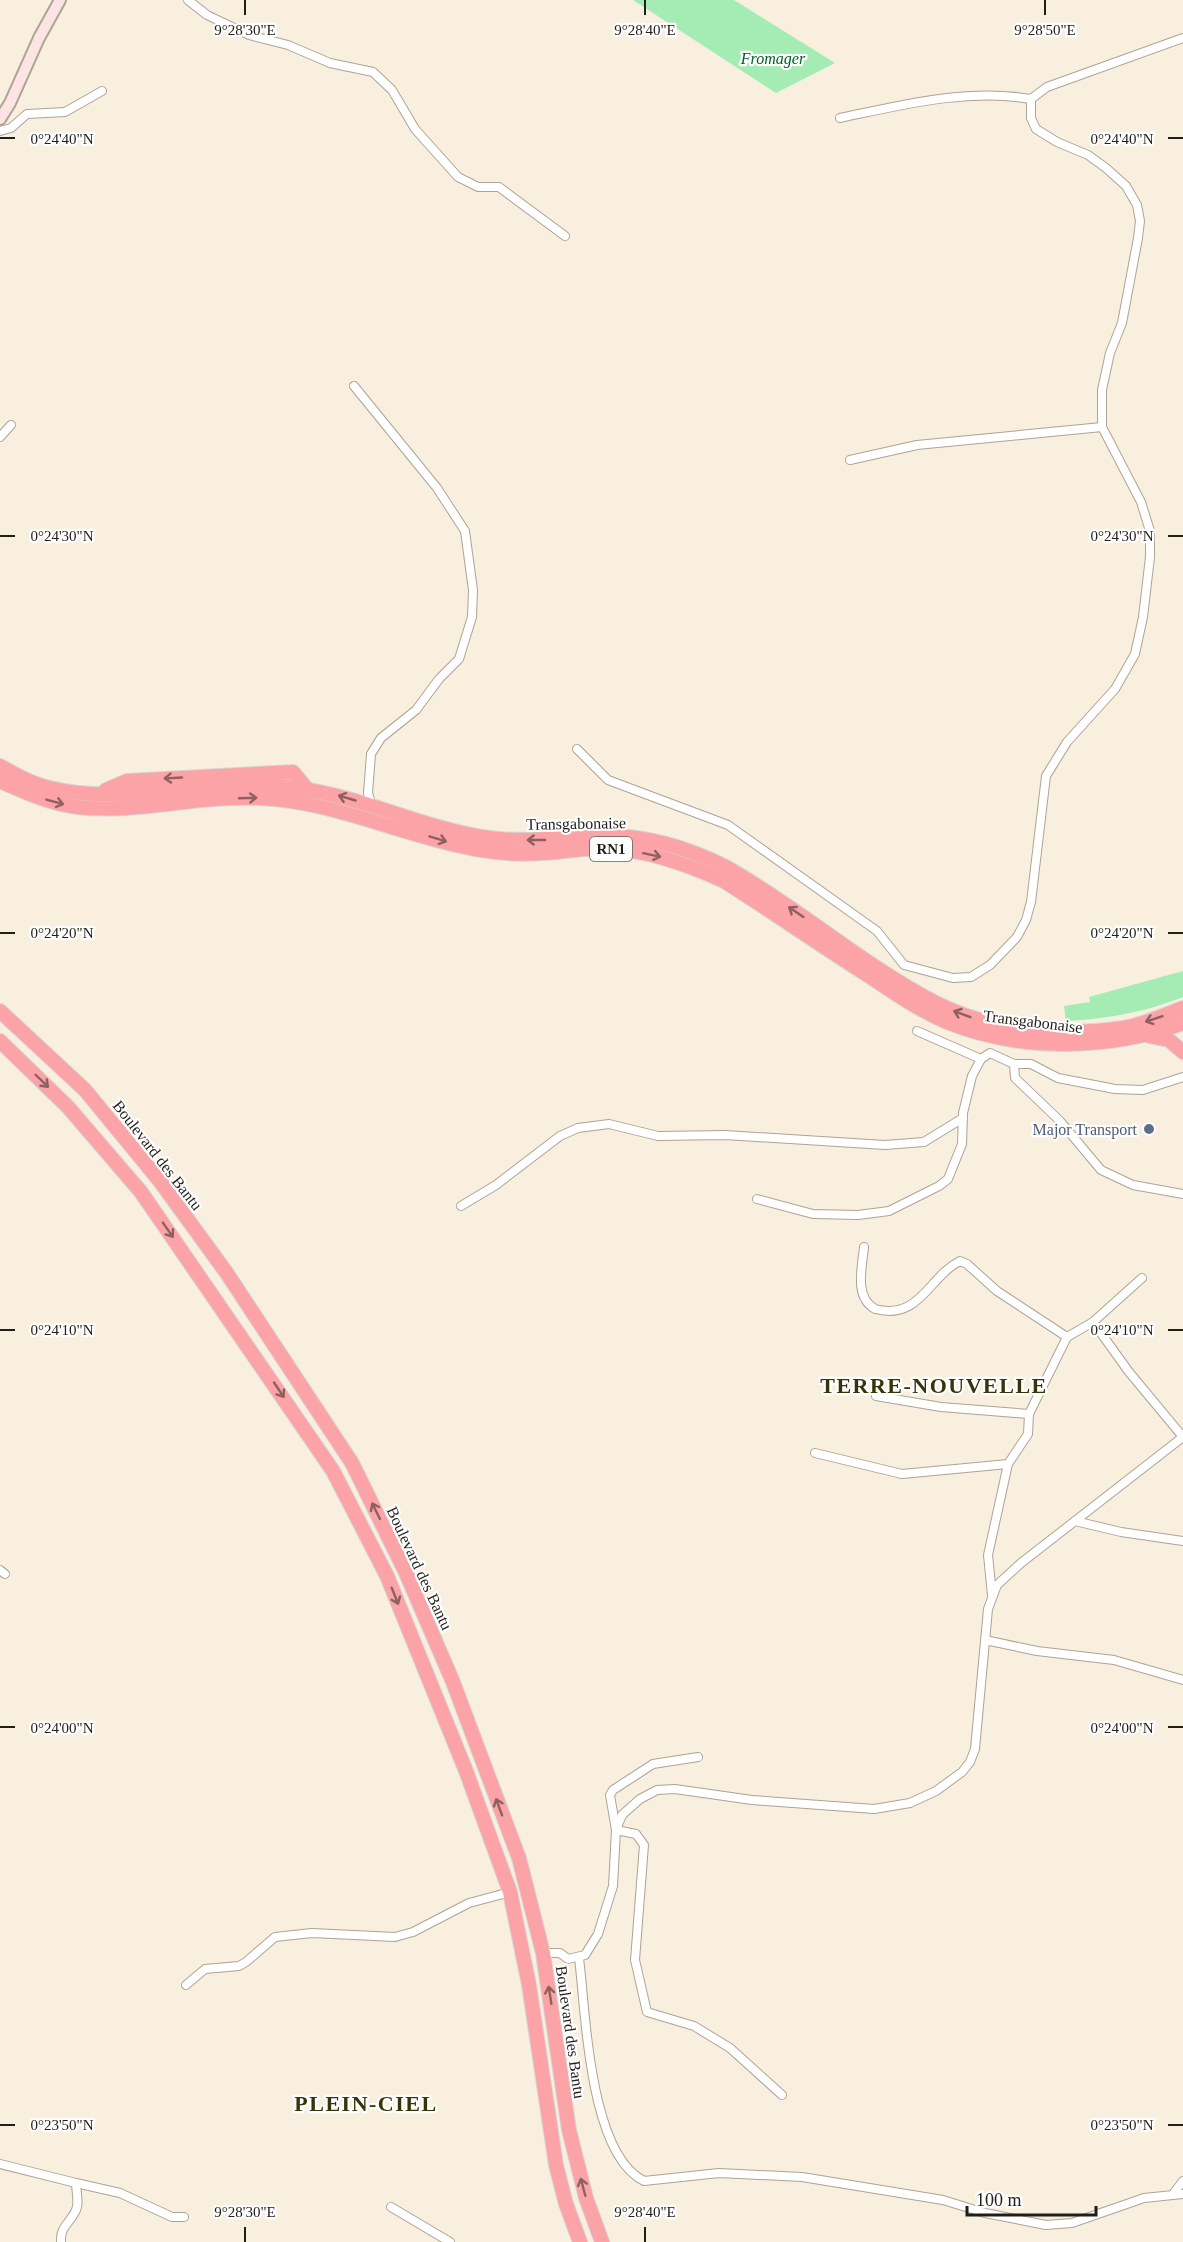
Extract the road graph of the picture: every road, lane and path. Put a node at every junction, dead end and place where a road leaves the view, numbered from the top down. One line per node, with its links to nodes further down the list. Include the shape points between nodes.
1 (60, 0): 7 (street)
2 (188, 0): 9 (street, via 207,15 249,35 288,45 330,63 373,72 392,90 415,129 458,177 478,187 499,187)
3 (1183, 38): 5 (street, via 1047,87)
4 (102, 91): 8 (street, via 65,112 27,114 11,128)
5 (1031, 99): 6 (street, via 1012,95 960,96); 12 (street, via 1031,118 1036,129 1106,168 1126,186 1137,206 1138,238 1122,323 1102,390)
6 (840, 118)
7 (0, 119)
8 (0, 131)
9 (565, 236)
10 (354, 386): 18 (street, via 437,488 465,531 473,590 472,617 459,659 416,710 381,738 371,754 368,793)
11 (11, 425): 13 (street)
12 (1102, 427): 14 (street, via 917,445); 19 (street, via 1135,488 1150,531 1145,602 1135,654 1115,689 1080,725 1046,776 1030,902 1017,937 990,965 971,977 953,978)
13 (0, 437)
14 (850, 460)
15 (577, 749): 19 (street, via 608,780 728,825 876,931)
16 (0, 766): 18 (highway, Transgabonaise / RN1, one-way to 16, via 307,789 250,786 101,793 48,788)
17 (0, 781): 25 (highway, Transgabonaise / RN1, one-way to 25, via 76,807 286,799 489,851 543,853 608,848 651,855 724,881 900,997 950,1023 986,1035 1075,1045)
18 (372, 806): 20 (highway, Transgabonaise / RN1, one-way to 18, via 747,878 702,855 629,837 529,840 481,836)
19 (904, 965): 20 (street)
20 (894, 977): 21 (highway, Transgabonaise / RN1, one-way to 20, via 1124,1028 1038,1030 981,1021 935,1002)
21 (1183, 1008)
22 (0, 1011): 52 (highway, Boulevard des Bantu, one-way to 22, via 519,1858 453,1682 352,1463 226,1272 159,1180 85,1090)
23 (1183, 1023): 25 (highway, Transgabonaise / RN1)
24 (917, 1031): 28 (street)
25 (1147, 1036): 27 (highway, via 1169,1041)
26 (0, 1041): 51 (highway, Boulevard des Bantu, one-way to 51, via 68,1107 141,1191 333,1471 387,1576)
27 (1183, 1052)
28 (981, 1059): 29 (street, via 990,1053); 31 (street, via 968,1089)
29 (1014, 1064): 30 (street, via 1030,1064 1058,1078 1115,1089 1143,1090); 32 (street, via 1015,1078 1060,1121 1101,1170 1134,1185)
30 (1183, 1077)
31 (963, 1118): 33 (street, via 962,1144 948,1179 889,1211 813,1214); 34 (street, via 924,1142 895,1145 725,1135 658,1136 609,1124 578,1128)
32 (1183, 1194)
33 (757, 1199)
34 (461, 1206)
35 (864, 1247): 38 (street, via 861,1285 864,1298 876,1310 898,1311 915,1302 960,1261 997,1291)
36 (1142, 1278): 37 (street)
37 (1093, 1322): 38 (street); 41 (street)
38 (1067, 1337): 40 (street)
39 (876, 1396): 40 (street, via 941,1407)
40 (1029, 1414): 43 (street, via 1028,1434)
41 (1183, 1437): 44 (street)
42 (815, 1453): 43 (street, via 902,1474)
43 (1008, 1464): 46 (street, via 988,1555)
44 (1075, 1521): 45 (street); 46 (street, via 1006,1576)
45 (1183, 1541)
46 (992, 1595): 47 (street)
47 (985, 1640): 48 (street, via 1114,1660); 50 (street, via 975,1749 962,1772 936,1791 910,1803 860,1810 657,1790 622,1815)
48 (1183, 1680)
49 (698, 1757): 50 (street, via 653,1764 613,1790 610,1795)
50 (616, 1830): 53 (street, via 613,1886 593,1945); 55 (street, via 636,1834 644,1845 636,1960 647,2012 694,2026 730,2048)
51 (510, 1892): 54 (street, via 469,1903 424,1928 395,1937 284,1934 271,1939 239,1966 206,1969); 66 (highway, Boulevard des Bantu, via 527,1973 556,2165)
52 (543, 1953): 53 (street); 67 (highway, Boulevard des Bantu, one-way to 52, via 569,2130)
53 (579, 1958): 60 (street, via 598,2110 625,2166 644,2181 718,2173 802,2177 944,2200 1046,2225 1072,2223 1144,2198)
54 (186, 1985)
55 (782, 2095)
56 (0, 2164): 58 (street)
57 (1183, 2181): 60 (street)
58 (76, 2183): 62 (street, via 120,2193 172,2217); 63 (street, via 75,2212 62,2229)
59 (1183, 2193): 60 (street)
60 (1173, 2194)
61 (391, 2207): 65 (street)
62 (184, 2217)
63 (61, 2240): 64 (street)
64 (51, 2242)
65 (450, 2242)
66 (580, 2242)
67 (602, 2242)

